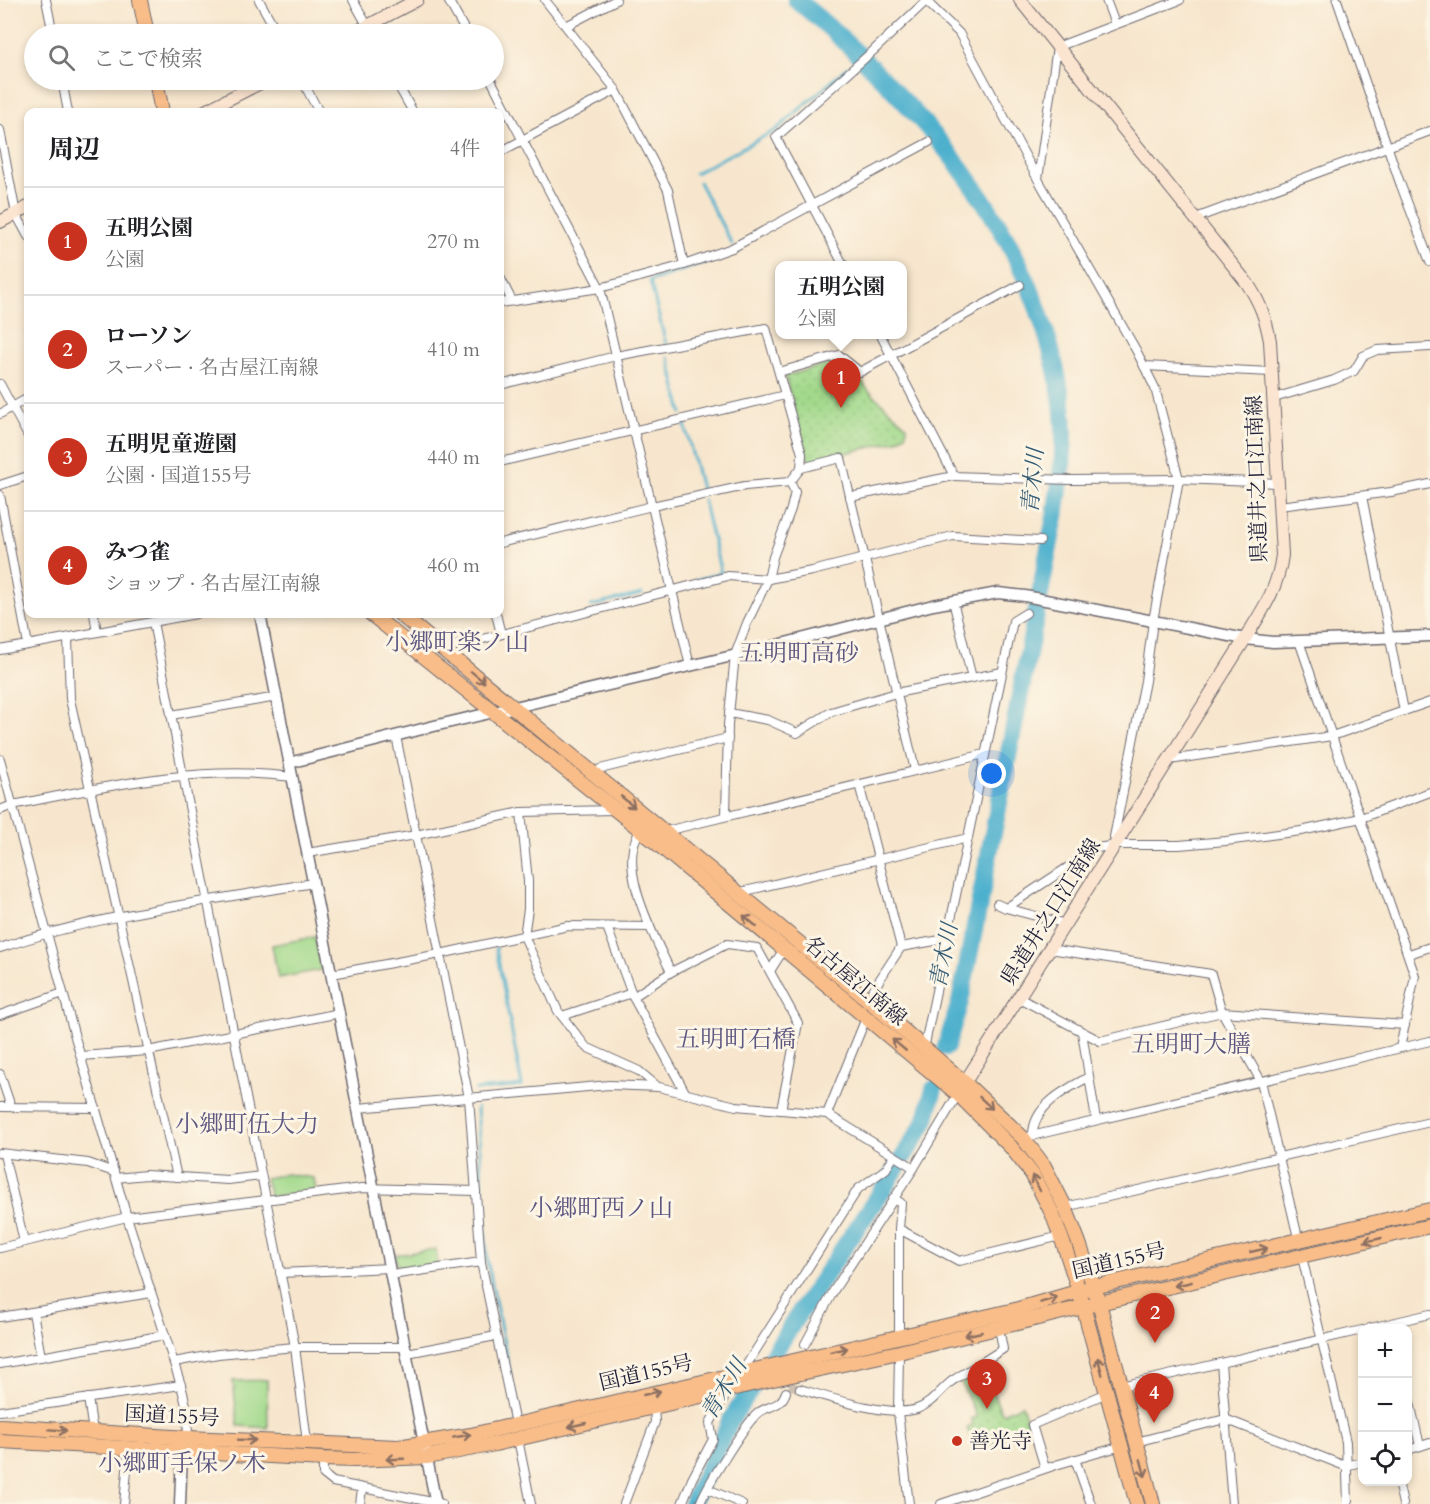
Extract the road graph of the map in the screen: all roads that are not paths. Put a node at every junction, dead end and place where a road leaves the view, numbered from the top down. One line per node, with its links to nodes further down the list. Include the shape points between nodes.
1 (46, 0): 14 (street)
2 (140, 0): 15 (main road)
3 (259, 0): 16 (street)
4 (353, 0): 17 (street)
5 (417, 0): 18 (main road)
6 (448, 0): 19 (street)
7 (545, 0): 21 (street)
8 (616, 0): 21 (street)
9 (926, 0): 41 (street, via 959,33); 42 (street, via 776,137)
10 (1020, 0): 22 (main road, 県道井之口江南線)
11 (1106, 0): 20 (street)
12 (1180, 0): 20 (street)
13 (1337, 0): 39 (street)
14 (51, 24)
15 (145, 24)
16 (272, 24)
17 (365, 24)
18 (380, 24)
19 (461, 24)
20 (1115, 24): 22 (street)
21 (566, 26): 29 (street)
22 (1057, 46): 41 (street); 45 (main road, 県道井之口江南線)
23 (64, 90): 30 (street)
24 (158, 90): 31 (main road)
25 (249, 90): 32 (main road)
26 (307, 90): 33 (street)
27 (401, 90): 34 (street)
28 (496, 90): 37 (street)
29 (616, 90): 37 (street); 50 (street, via 668,190)
30 (67, 108)
31 (161, 108)
32 (220, 108)
33 (317, 108)
34 (411, 108)
35 (0, 130): 44 (street)
36 (1430, 130): 39 (street)
37 (523, 140): 40 (street); 53 (street)
38 (929, 142): 42 (street)
39 (1388, 146): 45 (street); 49 (street)
40 (504, 150)
41 (1038, 179): 60 (street)
42 (812, 204): 48 (street); 50 (street, via 732,248)
43 (24, 209): 44 (main road)
44 (16, 214): 46 (main road); 47 (street)
45 (1196, 218): 62 (main road, 県道井之口江南線, via 1259,301 1266,318)
46 (0, 222)
47 (24, 229)
48 (841, 261)
49 (1430, 262)
50 (684, 265): 53 (street)
51 (504, 285): 54 (street)
52 (1020, 285): 58 (street)
53 (600, 288): 54 (street); 59 (street)
54 (512, 302): 55 (street)
55 (504, 303)
56 (883, 339): 58 (street)
57 (1430, 347): 66 (street, via 1377,351 1362,356 1354,371)
58 (891, 355): 61 (street, via 860,372 839,355); 74 (street)
59 (616, 356): 61 (street, via 766,328); 64 (street); 71 (street)
60 (1144, 366): 62 (street); 76 (street, via 1155,388)
61 (779, 372): 65 (street)
62 (1272, 372): 66 (main road, 県道井之口江南線)
63 (0, 384): 68 (street)
64 (504, 384)
65 (785, 395): 71 (street); 73 (street, via 802,454)
66 (1274, 398): 78 (main road, 県道井之口江南線)
67 (24, 400): 68 (street)
68 (12, 407): 69 (street); 70 (street)
69 (0, 414)
70 (24, 429)
71 (633, 430): 72 (street); 84 (street)
72 (504, 461)
73 (801, 468): 77 (street); 83 (street, via 841,459)
74 (954, 476): 76 (street); 83 (street)
75 (24, 477): 80 (street)
76 (1179, 479): 78 (street); 100 (street)
77 (790, 482): 84 (street, via 745,486); 89 (street, via 795,492 793,501)
78 (1278, 483): 85 (main road, 県道井之口江南線)
79 (1430, 484): 82 (street)
80 (0, 485)
81 (0, 495): 109 (street)
82 (1362, 496): 85 (street); 106 (street)
83 (850, 497): 88 (street)
84 (652, 506): 87 (street); 90 (street)
85 (1279, 506): 107 (main road, 県道井之口江南線, via 1280,570 1274,590)
86 (1040, 541): 88 (street, via 953,536)
87 (504, 542)
88 (865, 557): 89 (street); 99 (street)
89 (768, 579): 90 (street, via 728,576); 112 (street)
90 (672, 589): 103 (street); 113 (street)
91 (953, 601): 99 (street); 100 (street, via 998,593); 115 (street)
92 (1026, 613): 114 (street, via 1013,621)
93 (95, 618): 102 (street)
94 (164, 618): 101 (street)
95 (261, 618): 117 (street)
96 (376, 618): 121 (main road, 名古屋江南線)
97 (405, 618): 110 (main road, 名古屋江南線)
98 (497, 618): 103 (street)
99 (879, 618): 112 (street); 116 (street)
100 (1153, 621): 107 (street); 148 (street, via 1114,837)
101 (153, 622): 102 (street); 123 (street)
102 (97, 632): 105 (street)
103 (501, 634): 110 (street)
104 (1430, 636): 106 (street)
105 (68, 638): 109 (street); 136 (street, via 70,699)
106 (1390, 638): 108 (street); 120 (street)
107 (1245, 639): 108 (street); 129 (main road, 県道井之口江南線)
108 (1299, 641): 125 (street)
109 (28, 645): 111 (street)
110 (444, 649): 119 (main road, 名古屋江南線, one-way to 119)
111 (0, 650)
112 (735, 655): 113 (street); 122 (street)
113 (690, 666): 119 (street)
114 (1002, 672): 115 (street); 127 (street)
115 (972, 678): 116 (street)
116 (897, 693): 122 (street, via 831,712 797,733 768,720); 131 (street)
117 (277, 697): 123 (street); 130 (street)
118 (1430, 702): 120 (street)
119 (515, 707): 121 (street); 132 (main road, 名古屋江南線)
120 (1404, 711): 125 (street)
121 (494, 712): 124 (street); 140 (main road, 名古屋江南線)
122 (729, 713): 126 (street)
123 (171, 715): 133 (street)
124 (396, 736): 130 (street); 146 (street)
125 (1332, 736): 129 (street); 143 (street)
126 (728, 738): 132 (street, via 600,769); 142 (street)
127 (985, 754): 131 (street); 147 (street)
128 (0, 759): 138 (street)
129 (1169, 760): 148 (main road, 県道井之口江南線)
130 (290, 763): 134 (street)
131 (915, 770): 135 (street)
132 (595, 775): 145 (main road, 名古屋江南線, one-way to 145)
133 (183, 777): 134 (street); 136 (street); 153 (street)
134 (292, 777): 149 (street)
135 (859, 784): 142 (street); 150 (street)
136 (90, 790): 138 (street); 156 (street)
137 (1430, 792): 143 (street)
138 (13, 805): 139 (street); 160 (street)
139 (0, 810)
140 (614, 810): 141 (street); 144 (main road, 名古屋江南線)
141 (521, 812): 146 (street); 161 (street, via 528,881)
142 (726, 816): 145 (street)
143 (1361, 818): 148 (street, via 1226,841); 169 (street)
144 (641, 830): 159 (street, via 634,840 633,864 638,895); 167 (main road, 名古屋江南線, one-way to 144)
145 (664, 833): 152 (main road, 名古屋江南線)
146 (416, 835): 149 (street); 168 (street)
147 (968, 838): 150 (street); 162 (street)
148 (1116, 844): 155 (street, via 1097,848); 157 (main road, 県道井之口江南線)
149 (307, 853): 151 (street)
150 (878, 858): 152 (street); 163 (street)
151 (313, 883): 153 (street); 172 (street)
152 (739, 894): 176 (main road, 名古屋江南線)
153 (208, 901): 156 (street); 184 (street)
154 (997, 904): 155 (street)
155 (1006, 908): 157 (street)
156 (119, 917): 160 (street); 188 (street)
157 (1066, 924): 166 (main road, 県道井之口江南線)
158 (607, 927): 159 (street); 161 (street, via 568,926); 174 (street)
159 (650, 927): 171 (street)
160 (47, 932): 165 (street); 173 (street)
161 (524, 936): 168 (street); 180 (street)
162 (946, 939): 163 (street); 187 (street)
163 (901, 947): 176 (street)
164 (1430, 947): 169 (street)
165 (0, 948)
166 (1050, 949): 175 (main road, 県道井之口江南線); 177 (street, via 1211,974)
167 (784, 950): 170 (street); 181 (main road, 名古屋江南線)
168 (440, 954): 172 (street); 196 (street)
169 (1409, 954): 182 (street, via 1415,976)
170 (770, 971): 171 (street, via 757,948 727,944); 201 (street, via 798,1023)
171 (671, 972): 174 (street)
172 (332, 974): 178 (street)
173 (63, 993): 179 (street); 189 (street)
174 (633, 995): 180 (street); 195 (street)
175 (1019, 998): 183 (street); 194 (main road, 県道井之口江南線)
176 (867, 999): 187 (main road, 名古屋江南線)
177 (1222, 1012): 182 (street); 183 (street, via 1100,1041); 192 (street)
178 (340, 1013): 184 (street); 200 (street)
179 (0, 1015)
180 (562, 1016): 193 (street, via 586,1047 639,1071)
181 (866, 1018): 194 (main road, 名古屋江南線, one-way to 181); 202 (street)
182 (1405, 1025): 186 (street)
183 (1082, 1032): 191 (street)
184 (233, 1034): 188 (street); 211 (street)
185 (1430, 1041): 186 (street)
186 (1400, 1048): 192 (street)
187 (924, 1049): 194 (main road, 名古屋江南線)
188 (148, 1051): 189 (street); 212 (street)
189 (81, 1056): 199 (street)
190 (0, 1074): 198 (street)
191 (1089, 1077): 203 (street); 205 (street, via 1048,1104 1033,1122)
192 (1261, 1081): 203 (street); 208 (street)
193 (659, 1087): 195 (street); 196 (street, via 609,1085)
194 (962, 1089): 205 (main road, 名古屋江南線, one-way to 205); 209 (street); 222 (main road, 名古屋江南線, one-way to 194, via 1032,1174)
195 (686, 1094): 201 (street, via 736,1107)
196 (469, 1098): 200 (street); 214 (street)
197 (0, 1107): 198 (street)
198 (11, 1107): 199 (street)
199 (96, 1108): 210 (street)
200 (358, 1108): 213 (street)
201 (782, 1110): 202 (street)
202 (827, 1114): 207 (street)
203 (1096, 1120): 205 (street)
204 (1430, 1122): 208 (street)
205 (1028, 1137): 217 (main road, 名古屋江南線)
206 (2, 1153): 210 (street, via 87,1162); 223 (street)
207 (895, 1156): 209 (street); 253 (street, via 886,1169 858,1189)
208 (1278, 1157): 217 (street); 224 (street)
209 (911, 1166): 215 (street)
210 (115, 1175): 212 (street); 219 (street)
211 (261, 1176): 212 (street, via 228,1180); 216 (street)
212 (177, 1177)
213 (374, 1187): 214 (street); 216 (street); 228 (street)
214 (476, 1191): 227 (street)
215 (893, 1198): 221 (street, via 901,1203); 245 (street, via 834,1290)
216 (266, 1201): 219 (street); 229 (street)
217 (1065, 1207): 230 (main road, 名古屋江南線)
218 (1430, 1210): 224 (main road, 国道155号)
219 (127, 1217): 223 (street); 232 (street)
220 (1430, 1226): 226 (main road, 国道155号, one-way to 226)
221 (899, 1229): 222 (street, via 959,1261); 243 (street)
222 (1061, 1236): 231 (main road, 名古屋江南線)
223 (24, 1242): 225 (street)
224 (1299, 1242): 230 (main road, 国道155号, one-way to 224)
225 (0, 1248)
226 (1302, 1257): 233 (main road, 国道155号, one-way to 233); 244 (street)
227 (481, 1262): 228 (street); 242 (street)
228 (391, 1271): 229 (street); 247 (street)
229 (280, 1273): 246 (street)
230 (1094, 1287): 231 (main road, 国道155号); 233 (main road, 名古屋江南線)
231 (1079, 1291): 234 (main road, 名古屋江南線); 243 (main road, 国道155号, one-way to 231)
232 (152, 1293): 235 (street); 241 (street)
233 (1098, 1303): 234 (main road, 国道155号); 255 (main road, 名古屋江南線)
234 (1084, 1307): 239 (main road, 国道155号); 259 (main road, 名古屋江南線, one-way to 234)
235 (33, 1312): 237 (street); 249 (street)
236 (1430, 1314): 238 (street)
237 (0, 1317)
238 (1398, 1324)
239 (999, 1328): 248 (main road, 国道155号, one-way to 248); 263 (street, via 1003,1349 950,1382 928,1404)
240 (1358, 1331): 244 (street)
241 (165, 1335): 249 (street); 250 (street)
242 (496, 1336): 247 (street); 266 (street)
243 (899, 1336): 253 (main road, 国道155号, one-way to 243)
244 (1322, 1340): 251 (street); 285 (street, via 1346,1442)
245 (805, 1344)
246 (295, 1347): 247 (street); 250 (street); 272 (street)
247 (406, 1350): 273 (street)
248 (899, 1352): 256 (main road, 国道155号); 263 (street)
249 (41, 1357): 252 (street)
250 (174, 1362): 254 (street)
251 (1221, 1363): 255 (street); 265 (street)
252 (0, 1364)
253 (744, 1372): 266 (main road, 国道155号, one-way to 253)
254 (181, 1385): 260 (street); 269 (street)
255 (1121, 1386): 274 (main road, 名古屋江南線)
256 (732, 1388): 261 (main road, 国道155号); 296 (street, via 710,1423 714,1439)
257 (800, 1389): 263 (street)
258 (786, 1392): 289 (street, via 784,1399 758,1413)
259 (1107, 1393): 276 (main road, 名古屋江南線); 286 (street, via 1032,1425)
260 (88, 1398): 262 (street); 268 (street)
261 (654, 1407): 270 (main road, 国道155号, one-way to 270); 295 (street, via 655,1422)
262 (0, 1411)
263 (898, 1412): 299 (street)
264 (1412, 1414): 277 (street)
265 (1225, 1419): 274 (street); 285 (street); 304 (street)
266 (515, 1424): 273 (main road, 国道155号, one-way to 266)
267 (0, 1426): 268 (main road, 国道155号, one-way to 268)
268 (93, 1432): 269 (main road, 国道155号)
269 (188, 1438): 272 (main road, 国道155号, one-way to 272); 280 (street)
270 (518, 1439): 281 (main road, 国道155号); 294 (street)
271 (0, 1441): 278 (main road, 国道155号)
272 (307, 1442): 273 (main road, 国道155号, via 398,1447)
273 (424, 1442): 281 (street)
274 (1136, 1442): 303 (main road, 名古屋江南線, one-way to 303)
275 (1430, 1443): 277 (street)
276 (1122, 1446): 283 (street); 302 (main road, 名古屋江南線)
277 (1420, 1446): 279 (street)
278 (129, 1448): 280 (main road, 国道155号); 291 (street)
279 (1412, 1448)
280 (182, 1451): 282 (main road, 国道155号); 292 (street)
281 (427, 1457): 282 (main road, 国道155号, one-way to 282); 290 (street)
282 (323, 1459): 288 (street, via 327,1478)
283 (1075, 1459): 286 (street); 301 (street)
284 (1358, 1463): 285 (street)
285 (1345, 1466): 305 (street)
286 (1046, 1468): 300 (street)
287 (1399, 1486): 306 (street)
288 (362, 1489): 290 (street); 293 (street)
289 (708, 1489): 297 (street); 298 (street)
290 (438, 1503)
291 (124, 1504)
292 (180, 1504)
293 (360, 1504)
294 (531, 1504)
295 (624, 1504)
296 (682, 1504)
297 (700, 1504)
298 (742, 1504)
299 (909, 1504)
300 (941, 1504)
301 (1091, 1504)
302 (1137, 1504)
303 (1153, 1504)
304 (1232, 1504)
305 (1347, 1504)
306 (1403, 1504)

